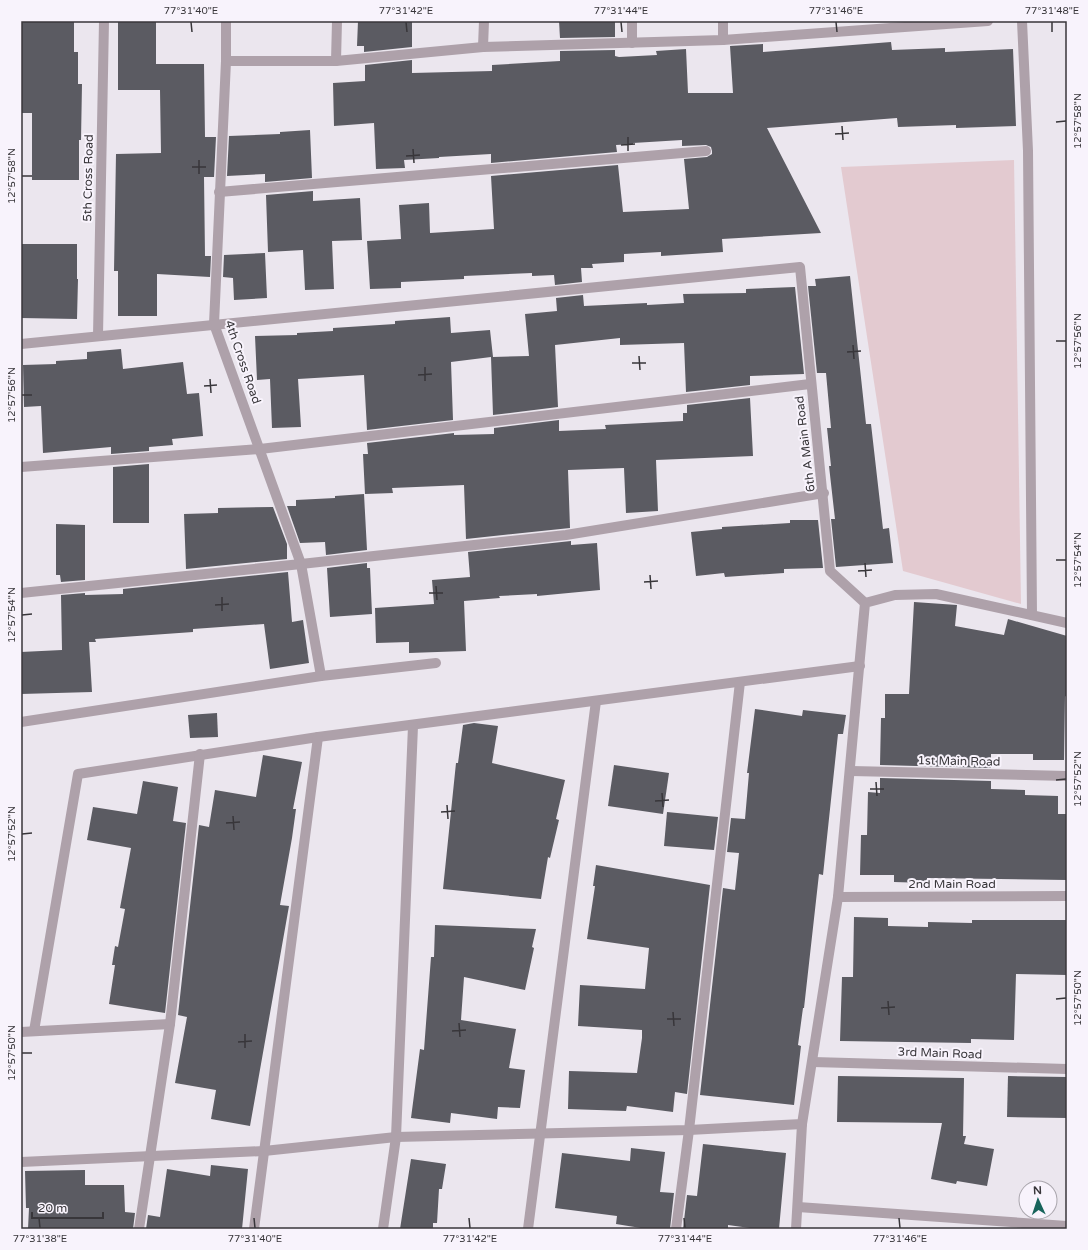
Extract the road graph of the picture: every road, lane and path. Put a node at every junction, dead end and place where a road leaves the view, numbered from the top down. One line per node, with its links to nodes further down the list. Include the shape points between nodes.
1 (104, 21): 18 (street, 5th Cross Road)
2 (226, 21): 13 (street, 4th Cross Road)
3 (337, 21): 14 (street)
4 (484, 21): 12 (street)
5 (632, 21): 11 (street)
6 (723, 21): 10 (street)
7 (988, 21): 9 (street)
8 (1022, 21): 27 (street, via 1028,151)
9 (851, 25): 10 (street)
10 (723, 40): 11 (street)
11 (632, 43): 12 (street)
12 (483, 48): 14 (street)
13 (226, 61): 14 (street); 16 (street, 4th Cross Road)
14 (336, 62)
15 (706, 151): 16 (street)
16 (219, 192): 17 (street, 4th Cross Road)
17 (214, 324): 18 (street); 20 (street, 6th A Main Road, via 800,267); 21 (street, 4th Cross Road)
18 (98, 336): 19 (street)
19 (21, 344)
20 (810, 384): 21 (street); 23 (street, 6th A Main Road)
21 (260, 449): 22 (street); 24 (street, 4th Cross Road)
22 (21, 467)
23 (824, 493): 24 (street, via 566,535); 26 (street, 6th A Main Road, via 830,571)
24 (301, 564): 25 (street); 31 (street, 4th Cross Road)
25 (21, 593)
26 (865, 603): 27 (street, via 895,595 936,594); 30 (street)
27 (1032, 615): 28 (street)
28 (1067, 623)
29 (436, 663): 31 (street)
30 (860, 666): 32 (street); 38 (street)
31 (321, 676): 34 (street)
32 (740, 682): 33 (street); 48 (street)
33 (596, 701): 35 (street); 49 (street)
34 (21, 722)
35 (413, 726): 36 (street); 50 (street)
36 (318, 737): 37 (street); 51 (street)
37 (200, 754): 42 (street); 43 (street, via 78,774)
38 (851, 771): 39 (street, 1st Main Road); 41 (street)
39 (1067, 776)
40 (1067, 896): 41 (street, 2nd Main Road)
41 (838, 897): 45 (street)
42 (170, 1024): 43 (street); 52 (street)
43 (34, 1031): 44 (street)
44 (21, 1032)
45 (813, 1062): 46 (street, 3rd Main Road); 47 (street)
46 (1067, 1069)
47 (802, 1124): 48 (street); 54 (street)
48 (689, 1130): 49 (street); 60 (street)
49 (541, 1132): 50 (street); 59 (street)
50 (396, 1137): 51 (street); 58 (street)
51 (264, 1151): 52 (street); 57 (street)
52 (149, 1156): 53 (street); 56 (street)
53 (21, 1162)
54 (798, 1207): 55 (street); 61 (street)
55 (1067, 1226)
56 (138, 1229)
57 (254, 1229)
58 (383, 1229)
59 (528, 1229)
60 (676, 1229)
61 (796, 1229)

